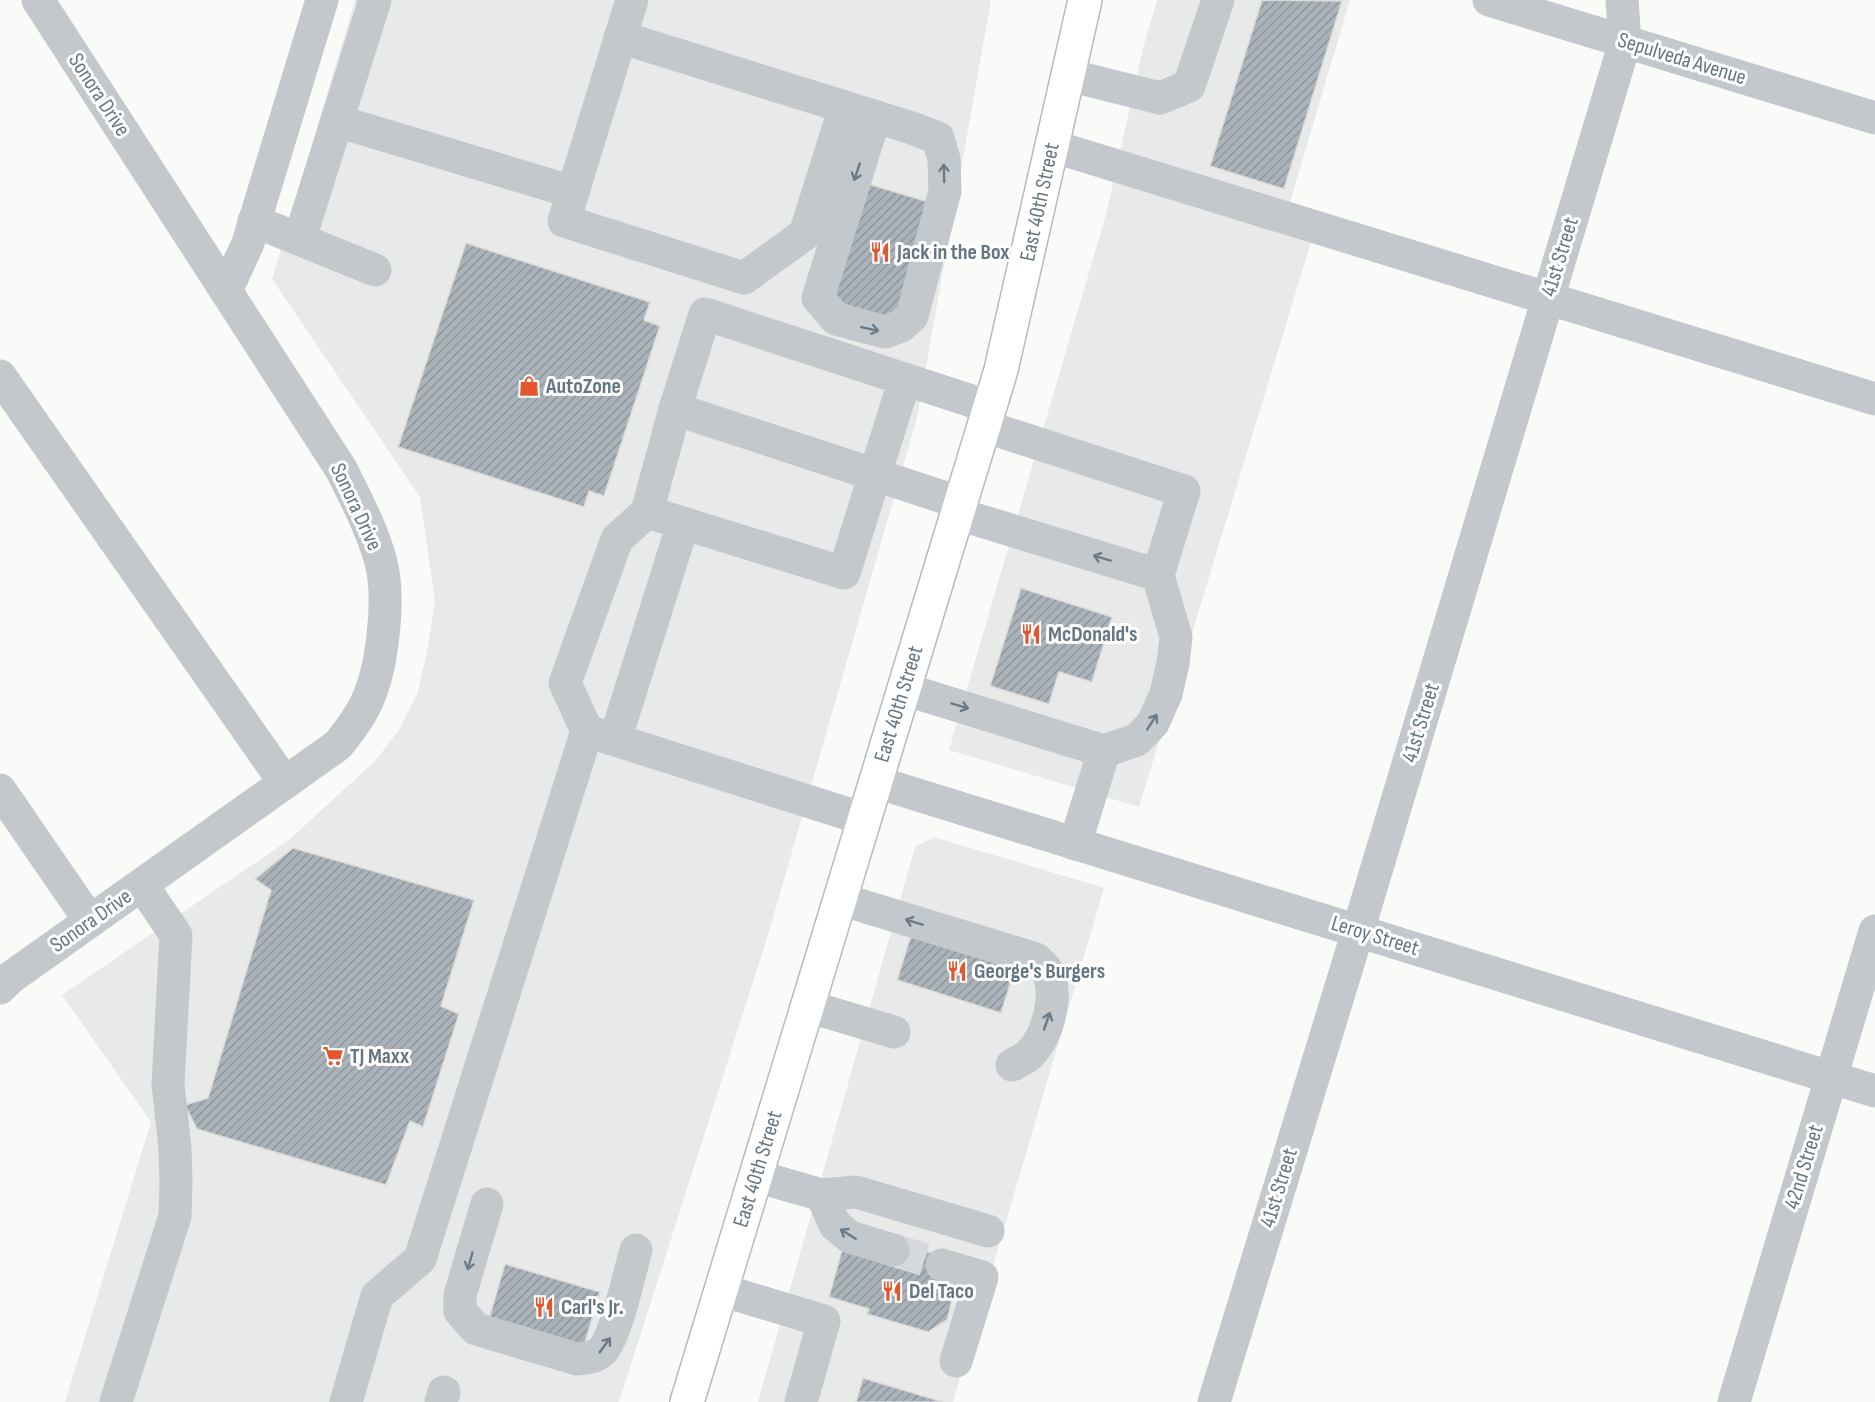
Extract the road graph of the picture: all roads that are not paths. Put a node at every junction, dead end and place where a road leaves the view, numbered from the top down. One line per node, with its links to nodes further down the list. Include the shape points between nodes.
1 (38, 0): 21 (street, Sonora Drive)
2 (322, 0): 17 (street)
3 (375, 0): 14 (street)
4 (632, 0): 9 (street)
5 (1085, 0): 11 (main road, East 40th Street)
6 (1218, 0): 11 (street, via 1189,86 1160,98)
7 (1489, 0): 10 (street, Sepulveda Avenue)
8 (1622, 0): 10 (street)
9 (620, 37): 12 (street); 16 (street)
10 (1625, 42): 13 (street, Sepulveda Avenue); 22 (street, 41st Street)
11 (1068, 75): 15 (main road, East 40th Street)
12 (860, 112): 12 (street, one-way to 12, via 818,298 836,319 885,332 901,327 912,316 945,191 944,159 938,138); 20 (street, via 805,234 744,278)
13 (1875, 118)
14 (337, 121): 16 (street); 18 (street)
15 (1052, 146): 22 (street); 28 (main road, East 40th Street)
16 (573, 192): 20 (street, via 564,221)
17 (254, 221): 18 (street); 21 (street)
18 (300, 238): 19 (street)
19 (375, 270)
20 (717, 270): 23 (street)
21 (226, 291): 38 (street, Sonora Drive, via 341,469 368,523 381,564 385,607 369,698 338,745)
22 (1548, 298): 26 (street); 45 (street, 41st Street)
23 (705, 315): 25 (street); 27 (street)
24 (0, 376): 38 (street)
25 (905, 379): 28 (street); 29 (street)
26 (1875, 399)
27 (675, 409): 29 (street); 31 (street)
28 (987, 417): 30 (main road, East 40th Street); 33 (street, via 1184,491)
29 (875, 475): 30 (street); 32 (street, via 844,573)
30 (959, 509): 33 (street, one-way to 30); 34 (main road, East 40th Street)
31 (647, 512): 32 (street); 35 (street, via 617,539 565,683)
32 (683, 524): 35 (street)
33 (1158, 575): 36 (street, one-way to 33, via 1137,740 1153,723 1166,694 1176,637)
34 (904, 689): 36 (street, one-way to 36); 37 (main road, East 40th Street)
35 (601, 736): 40 (street); 63 (street, via 420,1259 377,1296)
36 (1104, 751): 41 (street)
37 (876, 782): 40 (main road, East 40th Street); 41 (street, Leroy Street)
38 (285, 783): 42 (street, Sonora Drive)
39 (0, 790): 44 (street)
40 (864, 819): 43 (main road, East 40th Street)
41 (1075, 844): 45 (street, Leroy Street)
42 (142, 885): 44 (street, Sonora Drive); 62 (street, via 176,935 168,1084 175,1148 175,1216)
43 (840, 899): 48 (main road, East 40th Street); 50 (street, one-way to 43, via 1029,1054 1049,1018 1053,998 1046,968 1036,959)
44 (90, 921): 47 (street, Sonora Drive)
45 (1358, 931): 51 (street, Leroy Street); 66 (street, 41st Street)
46 (1875, 931): 51 (street, 42nd Street)
47 (0, 988)
48 (807, 1006): 49 (street); 53 (main road, East 40th Street)
49 (894, 1032)
50 (1012, 1065)
51 (1831, 1077): 52 (street, Leroy Street); 67 (street, 42nd Street)
52 (1875, 1091)
53 (756, 1176): 54 (street); 60 (main road, East 40th Street)
54 (822, 1195): 56 (street, via 856,1192); 58 (street, one-way to 54, via 850,1237 835,1225)
55 (487, 1204): 57 (street, one-way to 57, via 460,1295 460,1311 476,1329 577,1359 592,1358 611,1338)
56 (988, 1231)
57 (636, 1250)
58 (892, 1250)
59 (942, 1265): 61 (street, via 982,1277)
60 (721, 1290): 64 (main road, East 40th Street); 65 (street, via 824,1321)
61 (956, 1361)
62 (116, 1402)
63 (346, 1402)
64 (687, 1402)
65 (801, 1402)
66 (1214, 1402)
67 (1734, 1402)

